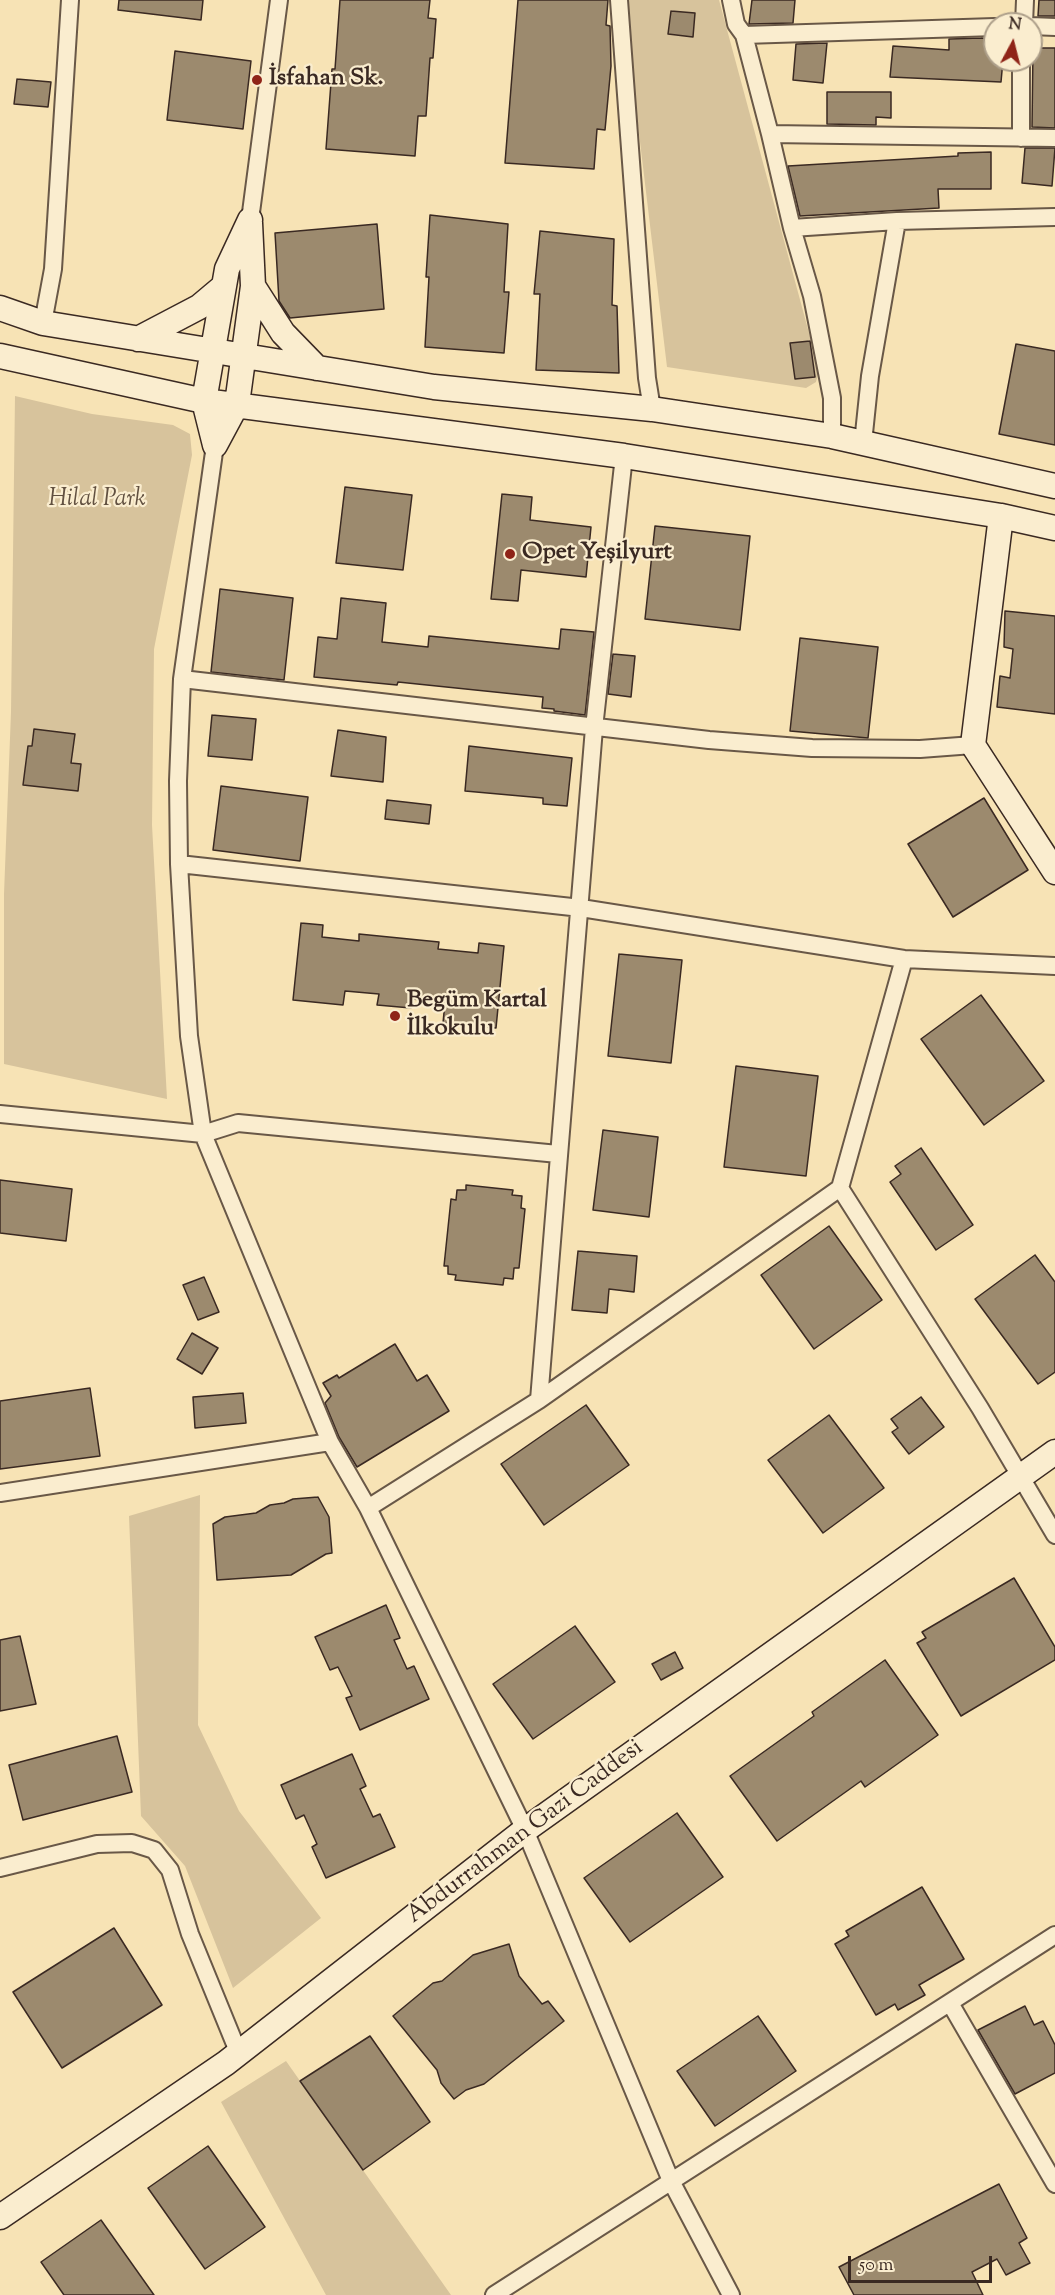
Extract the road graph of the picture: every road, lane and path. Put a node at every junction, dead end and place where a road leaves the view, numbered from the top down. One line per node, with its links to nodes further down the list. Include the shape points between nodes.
1 (70, 0): 18 (street, via 53,269)
2 (279, 0): 12 (street)
3 (619, 0): 26 (street)
4 (731, 0): 6 (street, via 736,24)
5 (983, 27): 6 (street)
6 (744, 35): 8 (street)
7 (1021, 72): 9 (street)
8 (770, 134): 9 (street); 14 (street)
9 (1021, 138): 10 (street)
10 (1055, 138)
11 (1055, 218): 13 (street)
12 (250, 220): 15 (main road, via 227,269); 16 (main road)
13 (897, 221): 14 (street); 28 (street)
14 (792, 228): 27 (street, via 812,296 830,386)
15 (224, 286): 19 (main road, via 199,307); 20 (main road)
16 (253, 286): 22 (main road); 23 (main road, via 283,333)
17 (0, 308): 18 (main road)
18 (43, 323): 19 (main road)
19 (138, 339): 20 (main road)
20 (213, 351): 22 (main road); 24 (main road)
21 (0, 356): 24 (main road)
22 (244, 356): 23 (main road); 25 (main road)
23 (317, 368): 26 (main road, via 434,387)
24 (204, 401): 25 (main road); 29 (main road)
25 (237, 404): 29 (main road); 30 (main road)
26 (652, 409): 27 (main road)
27 (832, 436): 28 (main road)
28 (862, 444): 31 (main road)
29 (215, 445): 34 (street)
30 (624, 456): 32 (main road); 35 (street)
31 (1055, 486)
32 (1001, 516): 33 (main road); 36 (main road)
33 (1055, 528)
34 (182, 679): 35 (street); 37 (street)
35 (594, 728): 36 (street, via 812,748 920,749); 39 (street)
36 (973, 745): 38 (main road)
37 (179, 864): 39 (street); 43 (street, via 189,1036)
38 (1055, 873)
39 (580, 908): 40 (street); 44 (street)
40 (904, 959): 41 (street); 45 (street)
41 (1055, 966)
42 (0, 1114): 43 (street)
43 (202, 1134): 44 (street, via 238,1123); 47 (street)
44 (558, 1154): 46 (street)
45 (840, 1188): 46 (street); 49 (street)
46 (539, 1400): 51 (street)
47 (330, 1442): 50 (street); 51 (street)
48 (1055, 1452): 49 (main road, Abdurrahman Gazi Caddesi)
49 (1021, 1476): 52 (street); 53 (main road, Abdurrahman Gazi Caddesi)
50 (0, 1493)
51 (368, 1508): 53 (street)
52 (1055, 1535)
53 (525, 1830): 57 (main road, Abdurrahman Gazi Caddesi); 58 (street)
54 (0, 1868): 57 (street, via 97,1844 132,1843 154,1850 170,1870 190,1934)
55 (1055, 1935): 56 (street)
56 (950, 2003): 58 (street); 59 (street)
57 (239, 2054): 60 (main road, Abdurrahman Gazi Caddesi)
58 (671, 2181): 61 (street); 62 (street)
59 (1055, 2184)
60 (0, 2217)
61 (494, 2295)
62 (730, 2295)

